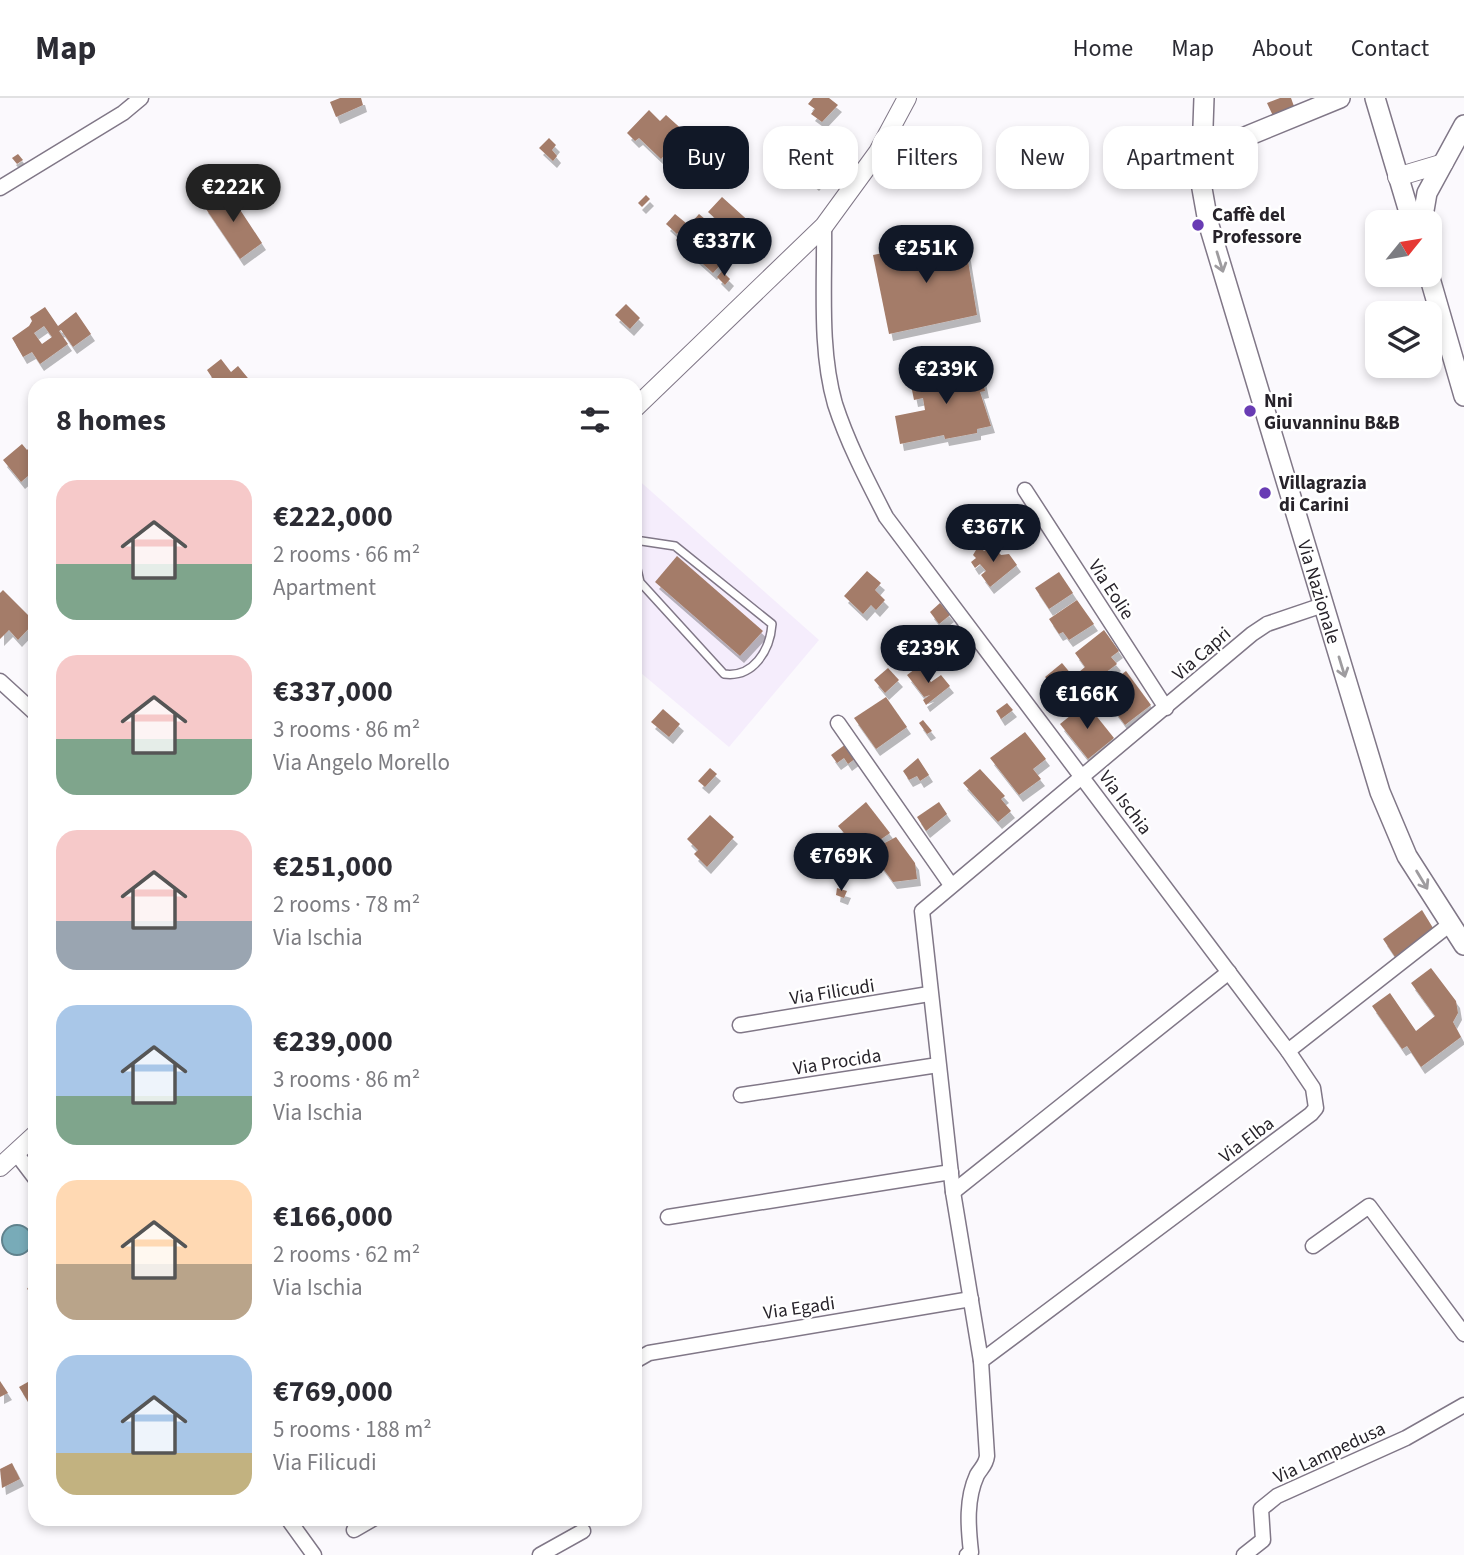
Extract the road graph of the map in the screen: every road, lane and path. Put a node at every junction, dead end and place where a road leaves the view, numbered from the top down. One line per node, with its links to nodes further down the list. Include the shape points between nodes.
1 (141, 98): 11 (street)
2 (905, 98): 15 (street, via 878,152)
3 (1204, 98): 7 (main road, Via Nazionale)
4 (1340, 98): 8 (main road)
5 (1375, 98): 10 (main road)
6 (1464, 125): 9 (main road)
7 (1203, 126)
8 (1258, 132)
9 (1444, 163): 10 (street); 14 (main road, via 1427,193)
10 (1397, 177): 13 (main road)
11 (0, 188)
12 (1205, 189): 22 (main road, Via Nazionale, one-way to 22, via 1208,222)
13 (1408, 210)
14 (1424, 210)
15 (824, 226): 18 (street); 27 (street, Via Ischia, via 825,337 835,401 854,455 886,517)
16 (1432, 287): 17 (main road)
17 (1464, 396)
18 (642, 401)
19 (1025, 490): 25 (street, Via Eolie)
20 (642, 541): 21 (lane, via 676,546 772,624 763,654 750,670 737,676 724,674)
21 (642, 584)
22 (1323, 605): 25 (street, Via Capri, via 1267,624); 29 (main road, Via Nazionale, one-way to 29, via 1380,792 1407,856)
23 (0, 681): 24 (street)
24 (28, 707)
25 (1166, 708): 27 (street, Via Capri)
26 (838, 723): 28 (street)
27 (1082, 777): 28 (street, Via Capri); 31 (street, Via Ischia)
28 (951, 885): 32 (street, Via Capri, via 920,918)
29 (1457, 921): 30 (main road, Via Nazionale); 34 (street)
30 (1464, 945)
31 (1229, 972): 34 (street, Via Ischia); 42 (street)
32 (929, 994): 33 (street, Via Filicudi); 35 (street, Via Capri)
33 (740, 1025)
34 (1288, 1051): 48 (street, Via Elba, via 1313,1088 1316,1108 1311,1114)
35 (938, 1065): 36 (street, Via Procida); 41 (street, Via Capri)
36 (741, 1095)
37 (28, 1142): 38 (street)
38 (16, 1153): 39 (street); 40 (street)
39 (0, 1167)
40 (28, 1169)
41 (951, 1172): 42 (street, Via Capri); 43 (street)
42 (953, 1192): 45 (street, Via Capri)
43 (668, 1217)
44 (1313, 1246): 46 (street, via 1369,1206)
45 (971, 1299): 47 (street, Via Egadi); 48 (street, Via Capri)
46 (1464, 1334)
47 (642, 1357)
48 (982, 1361): 56 (street, Via Capri, via 987,1456 977,1475 967,1519 971,1552)
49 (1464, 1405): 57 (street, Via Lampedusa, via 1406,1438 1278,1496 1261,1509 1263,1540)
50 (293, 1526): 54 (street)
51 (361, 1526): 52 (street)
52 (354, 1530)
53 (583, 1531): 55 (street)
54 (314, 1555)
55 (540, 1555)
56 (967, 1555)
57 (1244, 1555)

